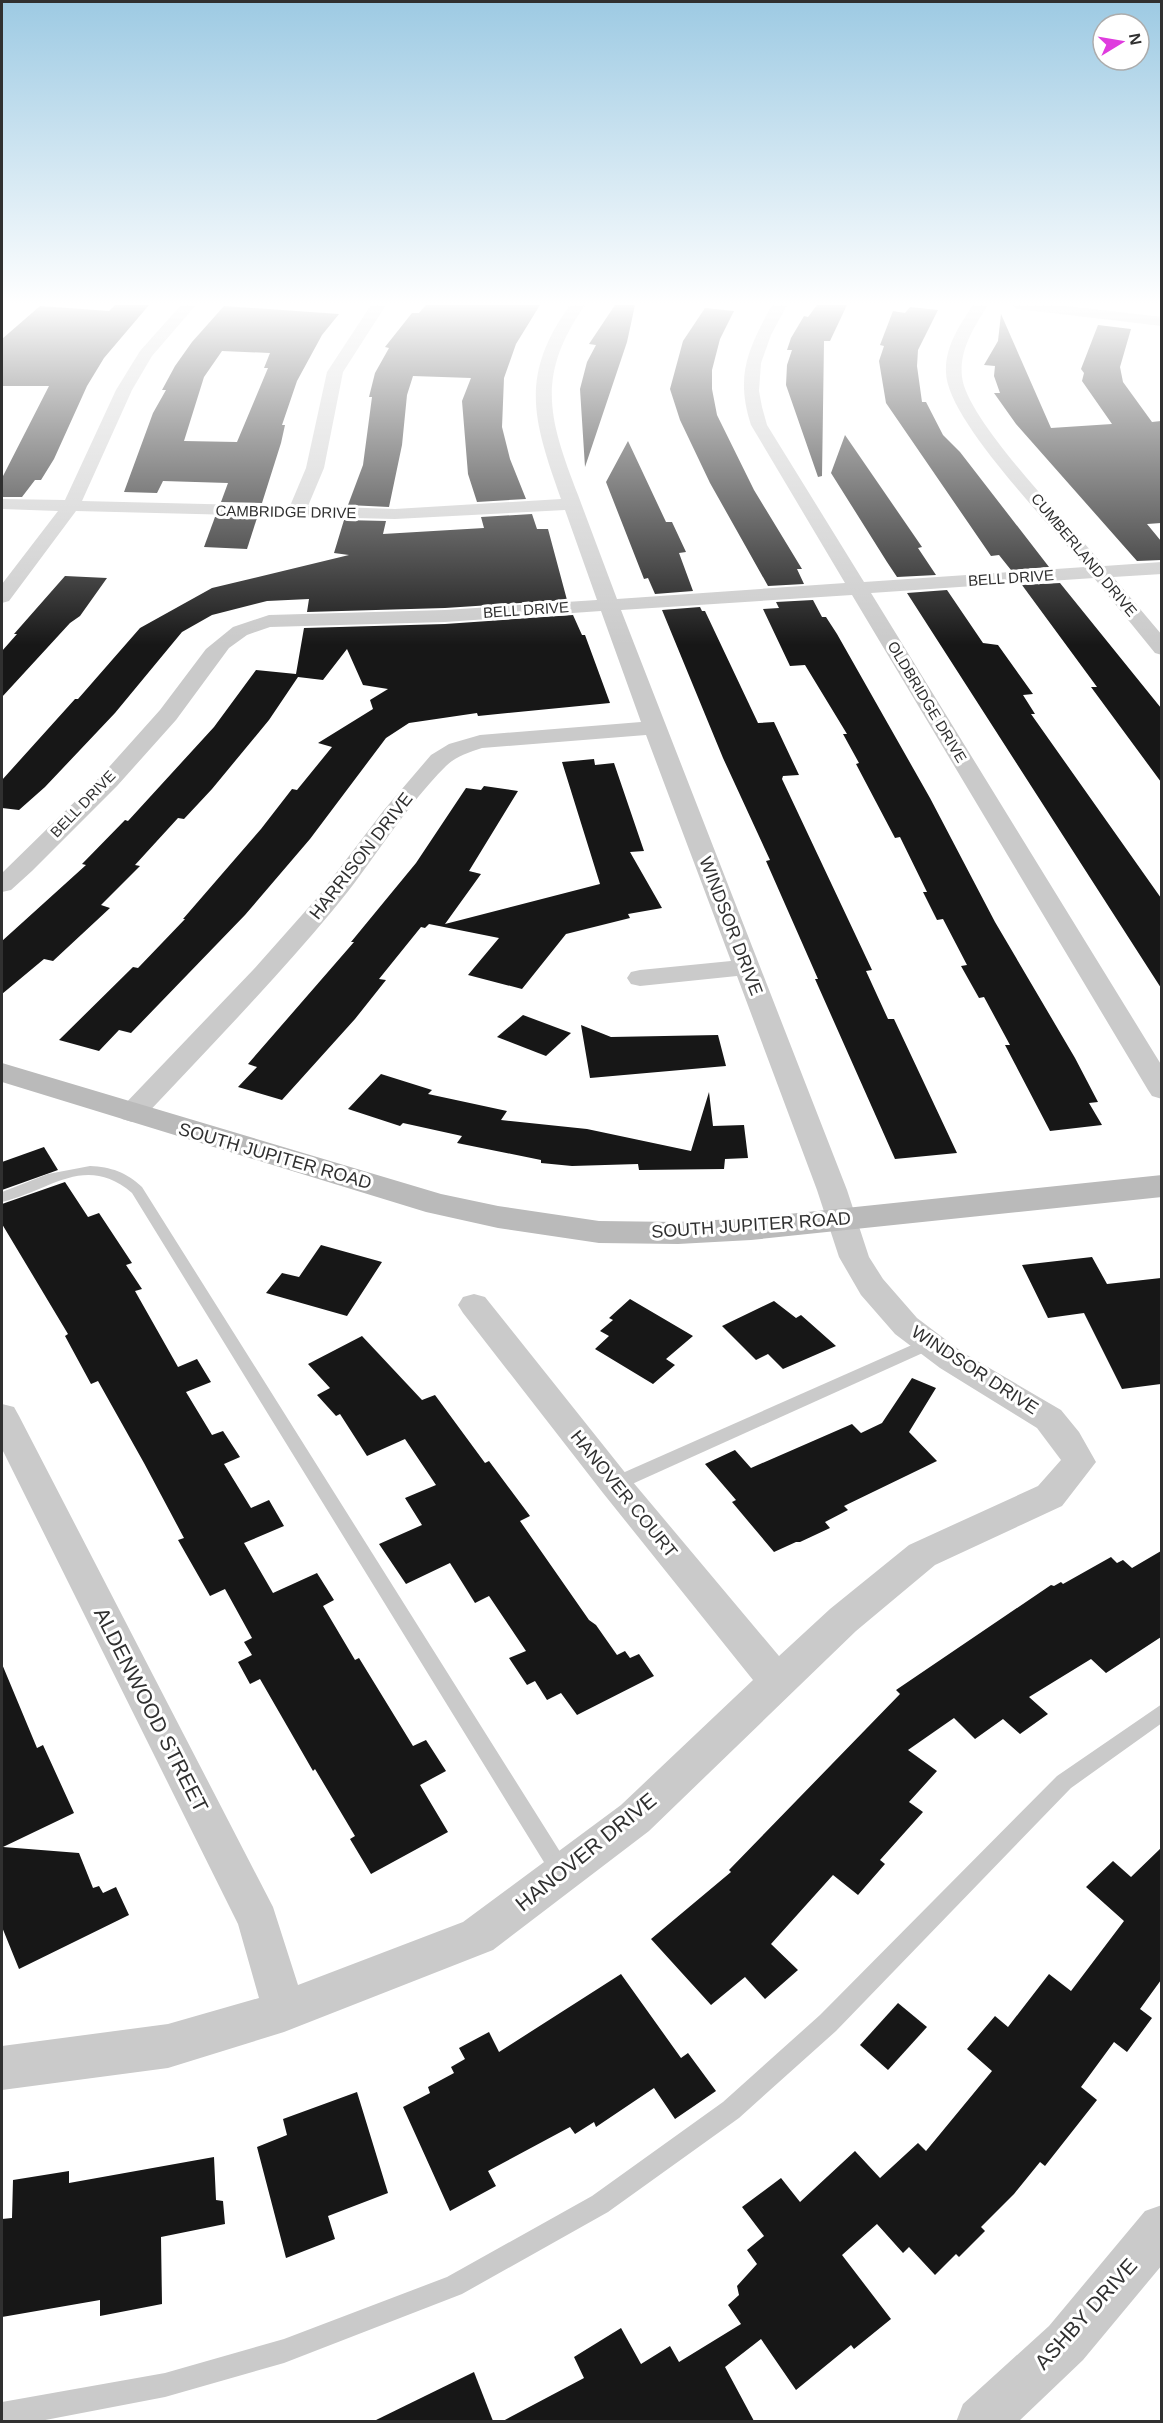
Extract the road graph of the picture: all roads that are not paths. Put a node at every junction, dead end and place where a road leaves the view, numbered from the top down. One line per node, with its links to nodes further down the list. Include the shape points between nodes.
1 (111, 418): 8 (street)
2 (325, 418): 9 (street, via 315,468)
3 (545, 418): 7 (street, WINDSOR DRIVE)
4 (756, 418): 12 (street, OLDBRIDGE DRIVE)
5 (975, 418): 11 (street, CUMBERLAND DRIVE)
6 (2, 504): 8 (street, CAMBRIDGE DRIVE)
7 (571, 504): 9 (street, CAMBRIDGE DRIVE, via 395,514); 14 (street, WINDSOR DRIVE)
8 (71, 506): 9 (street, CAMBRIDGE DRIVE); 13 (street)
9 (296, 512)
10 (1161, 568): 11 (street, BELL DRIVE)
11 (1099, 572): 12 (street, BELL DRIVE); 15 (street, CUMBERLAND DRIVE)
12 (858, 589): 14 (street, BELL DRIVE); 21 (street, OLDBRIDGE DRIVE)
13 (2, 597)
14 (608, 603): 16 (street, WINDSOR DRIVE); 17 (street, BELL DRIVE, via 403,618 292,619 249,627 222,645 170,714)
15 (1161, 649)
16 (654, 728): 18 (street, WINDSOR DRIVE); 22 (street, HARRISON DRIVE, via 480,742 439,760 312,919)
17 (2, 885)
18 (747, 967): 19 (street); 25 (street, WINDSOR DRIVE)
19 (640, 978)
20 (2, 1072): 22 (street, SOUTH JUPITER ROAD)
21 (1161, 1090)
22 (132, 1113): 25 (street, SOUTH JUPITER ROAD, via 438,1204 558,1227 678,1233)
23 (1161, 1186): 25 (street, SOUTH JUPITER ROAD)
24 (2, 1197): 33 (lane, via 79,1171 106,1170 128,1179)
25 (842, 1218): 27 (street, WINDSOR DRIVE, via 854,1257 872,1287 906,1326)
26 (474, 1305): 30 (street, HANOVER COURT)
27 (930, 1343): 29 (street, WINDSOR DRIVE, via 1049,1419); 30 (lane)
28 (2, 1416): 34 (street, ALDENWOOD STREET, via 258,1921)
29 (1078, 1462): 31 (street, HANOVER DRIVE, via 1050,1496 922,1555)
30 (615, 1484): 31 (street, HANOVER COURT)
31 (777, 1681): 33 (street, HANOVER DRIVE, via 634,1818)
32 (1161, 1712): 37 (lane, via 1064,1782 828,2023 731,2110 600,2204 454,2286 284,2351 165,2385)
33 (563, 1874): 34 (street, HANOVER DRIVE, via 478,1936)
34 (284, 2011): 35 (street, HANOVER DRIVE, via 168,2046)
35 (2, 2068)
36 (1161, 2228): 38 (street, ASHBY DRIVE, via 1066,2343)
37 (2, 2415)
38 (981, 2421)

